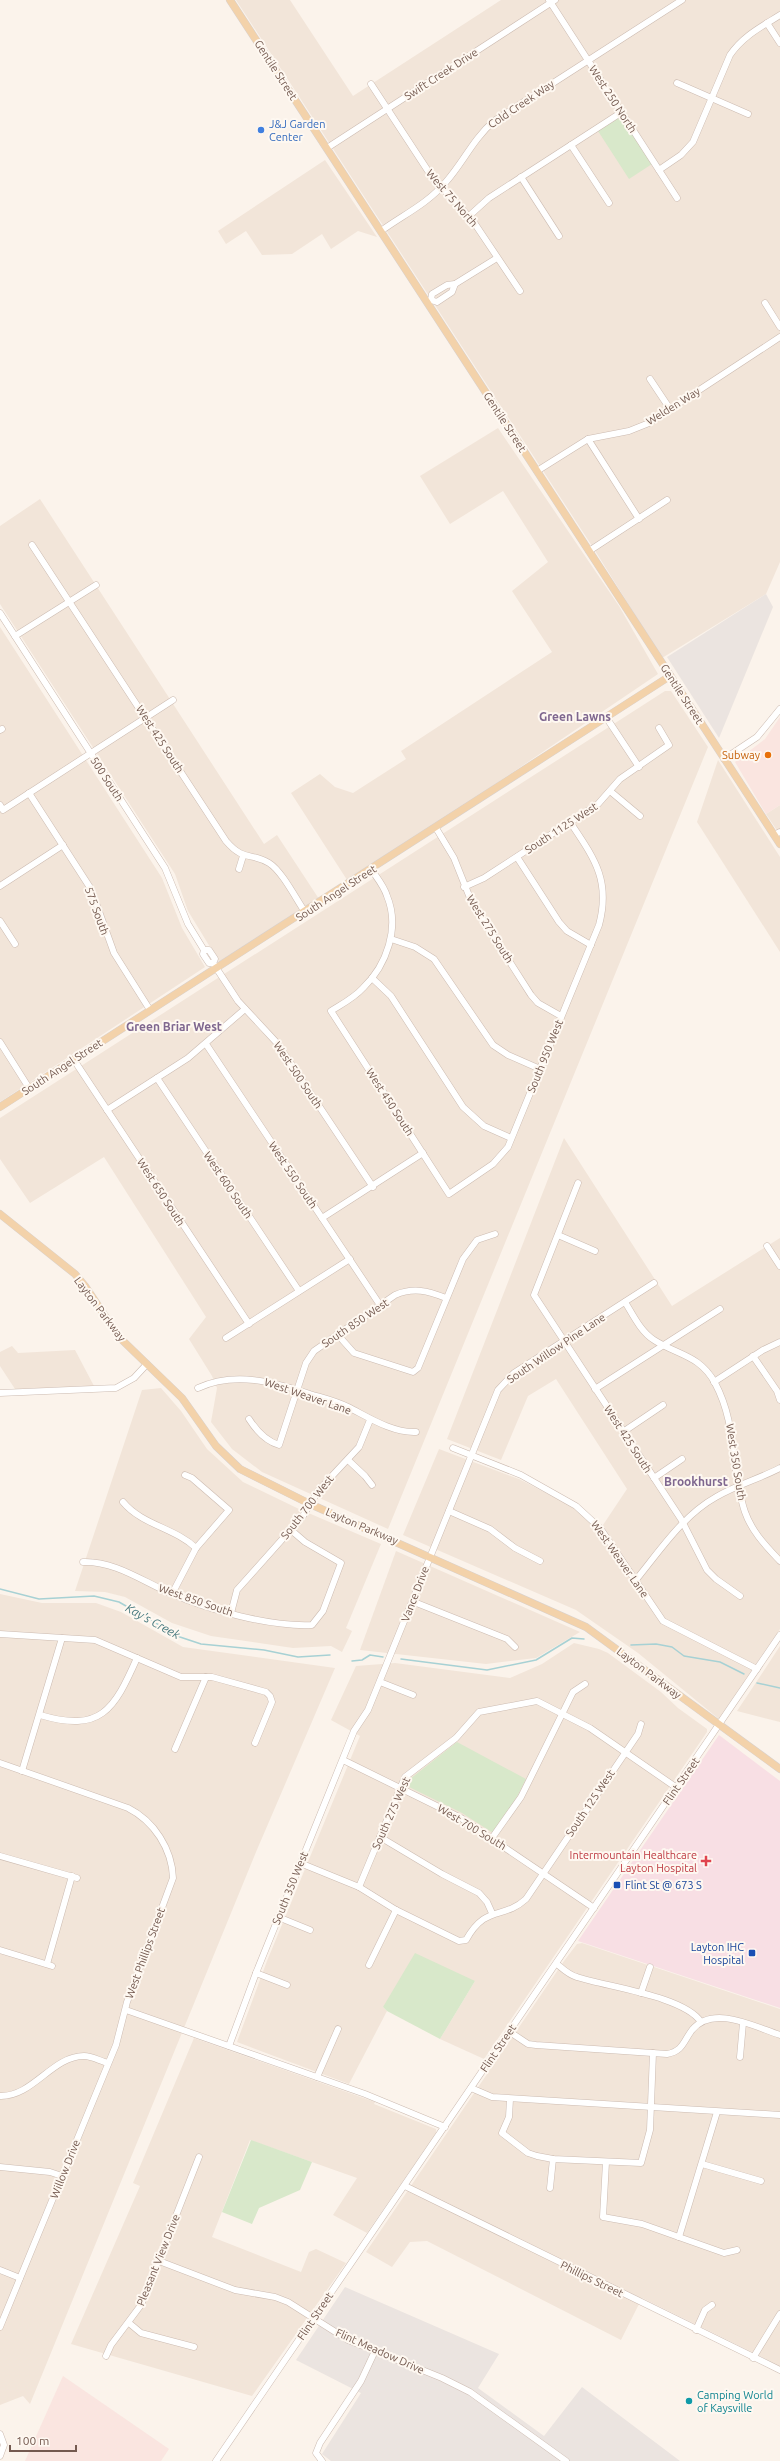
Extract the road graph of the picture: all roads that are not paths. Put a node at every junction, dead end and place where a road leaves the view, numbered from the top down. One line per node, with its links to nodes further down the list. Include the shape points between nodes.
1 (230, 0): 15 (main road, Gentile Street)
2 (682, 0): 7 (street, Cold Creek Way)
3 (552, 1): 7 (street, West 250 North); 11 (street, Swift Creek Drive)
4 (780, 15): 5 (street)
5 (767, 23): 6 (street); 10 (street, via 748,35 734,50)
6 (780, 43)
7 (588, 60): 12 (street, West 250 North); 18 (street, Cold Creek Way, via 494,121 476,137 462,163)
8 (677, 83): 10 (street)
9 (371, 84): 11 (street, West 75 North)
10 (712, 98): 13 (street); 16 (street, via 693,142 681,155)
11 (388, 109): 15 (street, Swift Creek Drive); 18 (street, West 75 North)
12 (622, 112): 14 (street); 16 (street, West 250 North)
13 (748, 114)
14 (571, 145): 17 (street); 20 (street)
15 (327, 148): 22 (main road, Gentile Street)
16 (659, 170): 19 (street, West 250 North)
17 (521, 177): 21 (street, via 488,198); 23 (street)
18 (441, 188): 21 (street, West 75 North); 22 (street, Cold Creek Way, via 414,210)
19 (677, 198)
20 (609, 203)
21 (469, 216): 24 (street, West 75 North)
22 (381, 231): 26 (main road, Gentile Street)
23 (558, 236)
24 (497, 258): 25 (street, West 75 North); 26 (street, via 455,284 452,292 437,302)
25 (520, 292)
26 (430, 301): 33 (main road, Gentile Street)
27 (764, 303): 28 (street)
28 (780, 327)
29 (780, 337): 31 (street, Welden Way)
30 (650, 379): 31 (street)
31 (670, 409): 32 (street, Welden Way, via 629,431)
32 (588, 439): 33 (street, Welden Way); 35 (street)
33 (537, 471): 37 (main road, Gentile Street)
34 (667, 500): 35 (street)
35 (639, 518): 37 (street)
36 (32, 545): 39 (street, West 425 South)
37 (589, 551): 42 (main road, Gentile Street)
38 (96, 585): 39 (street)
39 (70, 602): 41 (street); 46 (street, West 425 South)
40 (0, 613): 41 (street, 500 South)
41 (15, 636): 48 (street, 500 South)
42 (670, 676): 45 (main road, South Angel Street); 49 (main road, Gentile Street)
43 (172, 700): 46 (street)
44 (780, 709): 49 (street, via 758,738)
45 (606, 717): 50 (street); 56 (main road, South Angel Street)
46 (146, 718): 48 (street); 60 (street, West 425 South, via 220,832)
47 (659, 728): 50 (street, South 1125 West, via 669,745)
48 (91, 754): 52 (street); 71 (street, 500 South, via 165,868 188,924 204,950 203,954)
49 (724, 759): 57 (main road, Gentile Street)
50 (639, 767): 51 (street, South 1125 West, via 620,779)
51 (610, 791): 54 (street); 55 (street, South 1125 West, via 598,804)
52 (29, 793): 53 (street); 59 (street, 575 South)
53 (2, 807)
54 (640, 816)
55 (570, 822): 61 (street, South 1125 West); 70 (street, South 950 West, via 595,861 603,881 601,919)
56 (436, 828): 63 (main road, South Angel Street); 65 (street, West 275 South, via 454,858)
57 (777, 834): 58 (main road, Gentile Street)
58 (780, 844)
59 (63, 845): 64 (street); 74 (street, 575 South, via 91,889 114,953)
60 (243, 856): 62 (street); 66 (street, via 262,860 275,868)
61 (517, 856): 65 (street, South 1125 West, via 484,878); 70 (street, via 559,922 567,931)
62 (239, 869)
63 (371, 870): 66 (main road, South Angel Street); 68 (street, via 388,896 393,920)
64 (0, 886)
65 (464, 887): 75 (street, West 275 South, via 531,995 550,1011)
66 (305, 912): 71 (main road, South Angel Street)
67 (0, 921): 69 (street)
68 (391, 939): 72 (street); 79 (street, via 415,947 434,958 493,1045 508,1055)
69 (15, 944)
70 (591, 945): 75 (street, South 950 West)
71 (214, 966): 73 (street, West 500 South); 74 (main road, South Angel Street)
72 (372, 978): 84 (street, via 390,996 463,1107 484,1126); 85 (street, West 450 South, via 354,997 331,1011)
73 (245, 1009): 77 (street); 87 (street, West 500 South, via 277,1043)
74 (150, 1010): 78 (main road, South Angel Street)
75 (561, 1016): 79 (street, South 950 West)
76 (0, 1042): 81 (street)
77 (206, 1044): 80 (street); 90 (street, West 550 South)
78 (74, 1060): 81 (main road, South Angel Street); 83 (street, West 650 South)
79 (540, 1069): 84 (street, South 950 West)
80 (157, 1078): 83 (street); 98 (street, West 600 South)
81 (30, 1088): 82 (main road, South Angel Street)
82 (0, 1107)
83 (108, 1110): 103 (street, West 650 South)
84 (511, 1138): 88 (street, South 950 West, via 502,1155 493,1164)
85 (423, 1154): 87 (street); 88 (street, West 450 South)
86 (578, 1183): 92 (street)
87 (372, 1186): 90 (street)
88 (449, 1194)
89 (0, 1214): 110 (main road, Layton Parkway, via 75,1274 86,1286 119,1337)
90 (322, 1218): 95 (street, West 550 South)
91 (494, 1234): 99 (street, via 477,1240 470,1247)
92 (558, 1235): 94 (street); 106 (street, West 425 South, via 534,1295)
93 (767, 1246): 96 (street, via 769,1254)
94 (595, 1251)
95 (350, 1259): 98 (street); 101 (street, West 550 South)
96 (780, 1266)
97 (654, 1283): 100 (street, South Willow Pine Lane)
98 (299, 1291): 103 (street)
99 (446, 1298): 101 (street, South 850 West, via 425,1290 406,1291); 104 (street, via 418,1368 413,1372 354,1353)
100 (625, 1302): 106 (street, South Willow Pine Lane); 108 (street, West 350 South, via 647,1335)
101 (380, 1305): 104 (street, South 850 West)
102 (720, 1309): 108 (street)
103 (249, 1324): 105 (street)
104 (337, 1334): 114 (street, South 850 West, via 310,1357)
105 (226, 1338)
106 (564, 1340): 113 (street, West 425 South); 123 (street, South Willow Pine Lane, via 514,1373 498,1390)
107 (780, 1342): 109 (street)
108 (664, 1345): 111 (street, West 350 South, via 696,1361); 113 (street)
109 (754, 1356): 111 (street); 116 (street)
110 (147, 1364): 115 (street, via 134,1378 116,1388); 132 (main road, Layton Parkway, via 182,1398 216,1446 240,1469)
111 (714, 1382): 130 (street, West 350 South, via 730,1421)
112 (198, 1388): 114 (street, West Weaver Lane, via 209,1383 256,1379)
113 (595, 1389): 121 (street, West 425 South)
114 (298, 1390): 118 (street, South 850 West, via 279,1445 254,1428); 119 (street, West Weaver Lane, via 342,1405)
115 (0, 1393)
116 (780, 1400)
117 (663, 1405): 121 (street)
118 (249, 1419)
119 (370, 1420): 120 (street, West Weaver Lane, via 407,1432); 125 (street, South 700 West, via 359,1447)
120 (416, 1432)
121 (623, 1432): 128 (street, West 425 South)
122 (453, 1448): 123 (street, West Weaver Lane)
123 (472, 1455): 133 (street, Vance Drive); 141 (street, West Weaver Lane, via 521,1476 589,1515)
124 (682, 1459): 128 (street)
125 (348, 1460): 129 (street); 132 (street, South 700 West, via 328,1479)
126 (780, 1468): 130 (street)
127 (185, 1475): 136 (street, via 192,1478 229,1510)
128 (654, 1478): 134 (street, West 425 South)
129 (372, 1485)
130 (738, 1486): 134 (street, via 705,1504); 139 (street, West 350 South, via 745,1512 754,1530)
131 (123, 1502): 136 (street, via 136,1515 177,1535)
132 (310, 1504): 135 (street, South 700 West); 137 (main road, Layton Parkway)
133 (449, 1511): 137 (street, Vance Drive); 138 (street, via 490,1528 515,1548)
134 (683, 1524): 141 (street); 143 (street, West 425 South, via 707,1570)
135 (291, 1530): 145 (street, South 700 West, via 237,1590); 145 (street, West 850 South, via 341,1563 323,1611 312,1625 291,1626)
136 (196, 1548): 142 (street)
137 (430, 1556): 144 (street, Vance Drive); 159 (main road, Layton Parkway, via 586,1627)
138 (540, 1561)
139 (780, 1561)
140 (83, 1562): 142 (street, West 850 South, via 97,1562 115,1568)
141 (635, 1581): 151 (street, West Weaver Lane, via 663,1621)
142 (172, 1594): 145 (street, West 850 South)
143 (740, 1596)
144 (414, 1602): 149 (street, via 507,1639); 153 (street, Vance Drive)
145 (231, 1613)
146 (0, 1634): 148 (street)
147 (780, 1635): 151 (street, Flint Street)
148 (62, 1638): 150 (street, via 95,1640); 157 (street)
149 (515, 1647)
150 (137, 1658): 152 (street, via 171,1673 191,1678); 157 (street, via 118,1698 100,1714 75,1722)
151 (758, 1669): 159 (street, Flint Street)
152 (206, 1677): 161 (street, via 266,1692 270,1696 272,1702); 162 (street)
153 (380, 1682): 155 (street); 160 (street, Vance Drive, via 368,1710)
154 (585, 1684): 156 (street, via 573,1692)
155 (413, 1695)
156 (562, 1713): 163 (street, South 275 West); 168 (street, South 275 West, via 537,1701 479,1712 469,1720 456,1738 412,1770); 171 (street, via 521,1797)
157 (40, 1715): 167 (street)
158 (641, 1724): 163 (street, South 125 West, via 638,1734)
159 (719, 1726): 166 (main road, Layton Parkway); 169 (street, Flint Street)
160 (354, 1731): 164 (street, South 350 West)
161 (255, 1743)
162 (175, 1749)
163 (626, 1752): 169 (street, South 275 West); 174 (street, South 125 West)
164 (343, 1760): 168 (street, West 700 South); 173 (street, South 350 West)
165 (0, 1763): 167 (street, West Phillips Street)
166 (780, 1770)
167 (22, 1771): 188 (street, West Phillips Street, via 140,1814 150,1823 165,1846 172,1863 173,1878 126,2002)
168 (401, 1787): 170 (street, South 275 West); 171 (street, West 700 South, via 461,1818)
169 (677, 1788): 176 (street, Flint Street)
170 (380, 1837): 175 (street, South 275 West); 178 (street, via 478,1893 487,1902)
171 (492, 1838): 174 (street, West 700 South)
172 (0, 1856): 181 (street, via 74,1877 49,1965)
173 (300, 1863): 175 (street); 179 (street, South 350 West)
174 (543, 1872): 176 (street, West 700 South); 178 (street, South 125 West, via 526,1899 519,1905)
175 (359, 1887): 177 (street)
176 (594, 1908): 182 (street, Flint Street)
177 (396, 1910): 178 (street, South 125 West, via 459,1941 466,1940 480,1920); 183 (street)
178 (492, 1913)
179 (278, 1918): 180 (street); 185 (street, South 350 West)
180 (310, 1930)
181 (0, 1950)
182 (556, 1964): 187 (street, via 578,1978); 192 (street, Flint Street)
183 (369, 1965)
184 (650, 1967): 187 (street)
185 (256, 1973): 186 (street); 194 (street, South 350 West)
186 (287, 1985)
187 (641, 1993): 189 (street, via 691,2010)
188 (126, 2010): 194 (street, West Phillips Street); 197 (street, Willow Drive)
189 (701, 2022): 190 (street, via 718,2017); 195 (street, via 693,2029 680,2049 667,2054)
190 (743, 2023): 193 (street); 196 (street)
191 (338, 2029): 198 (street)
192 (510, 2032): 195 (street, via 532,2044); 199 (street, Flint Street)
193 (780, 2035)
194 (229, 2046): 198 (street, West Phillips Street)
195 (653, 2053): 202 (street)
196 (740, 2057)
197 (108, 2063): 200 (street, via 93,2058 75,2058 64,2062 24,2090); 211 (street, Willow Drive)
198 (318, 2077): 205 (street, West Phillips Street)
199 (472, 2088): 201 (street, via 492,2097); 205 (street, Flint Street)
200 (0, 2096)
201 (510, 2098): 202 (street); 207 (street, via 509,2117 502,2133 528,2153)
202 (650, 2107): 203 (street); 208 (street, via 650,2130 641,2163)
203 (716, 2112): 204 (street); 209 (street)
204 (780, 2116)
205 (445, 2127): 213 (street, Flint Street)
206 (199, 2157): 217 (street, Pleasant View Drive)
207 (553, 2159): 208 (street); 214 (street)
208 (606, 2162): 215 (street, via 603,2217 642,2224)
209 (702, 2164): 212 (street); 215 (street)
210 (0, 2167): 211 (street, via 50,2172)
211 (62, 2176): 219 (street, Willow Drive)
212 (761, 2181)
213 (405, 2186): 222 (street, Flint Street); 225 (street, Phillips Street)
214 (550, 2188)
215 (679, 2237): 216 (street, via 724,2253)
216 (737, 2250)
217 (159, 2261): 222 (street, Flint Meadow Drive, via 235,2290 282,2300); 223 (street, Pleasant View Drive, via 141,2305)
218 (0, 2270): 219 (street)
219 (20, 2278): 224 (street, Willow Drive)
220 (712, 2305): 225 (street, via 705,2310)
221 (780, 2314): 229 (street)
222 (314, 2318): 227 (street, Flint Meadow Drive, via 339,2335); 233 (street, Flint Street)
223 (129, 2323): 226 (street, via 141,2333); 228 (street, Pleasant View Drive, via 110,2345)
224 (0, 2326)
225 (696, 2330): 229 (street, Phillips Street)
226 (194, 2347)
227 (375, 2351): 234 (street, via 361,2381 320,2443 316,2453); 235 (street, Flint Meadow Drive, via 470,2392)
228 (106, 2356)
229 (753, 2358): 230 (street, Phillips Street)
230 (780, 2370)
231 (0, 2434): 232 (street, via 4,2445)
232 (0, 2456)
233 (216, 2461)
234 (322, 2461)
235 (566, 2461)

